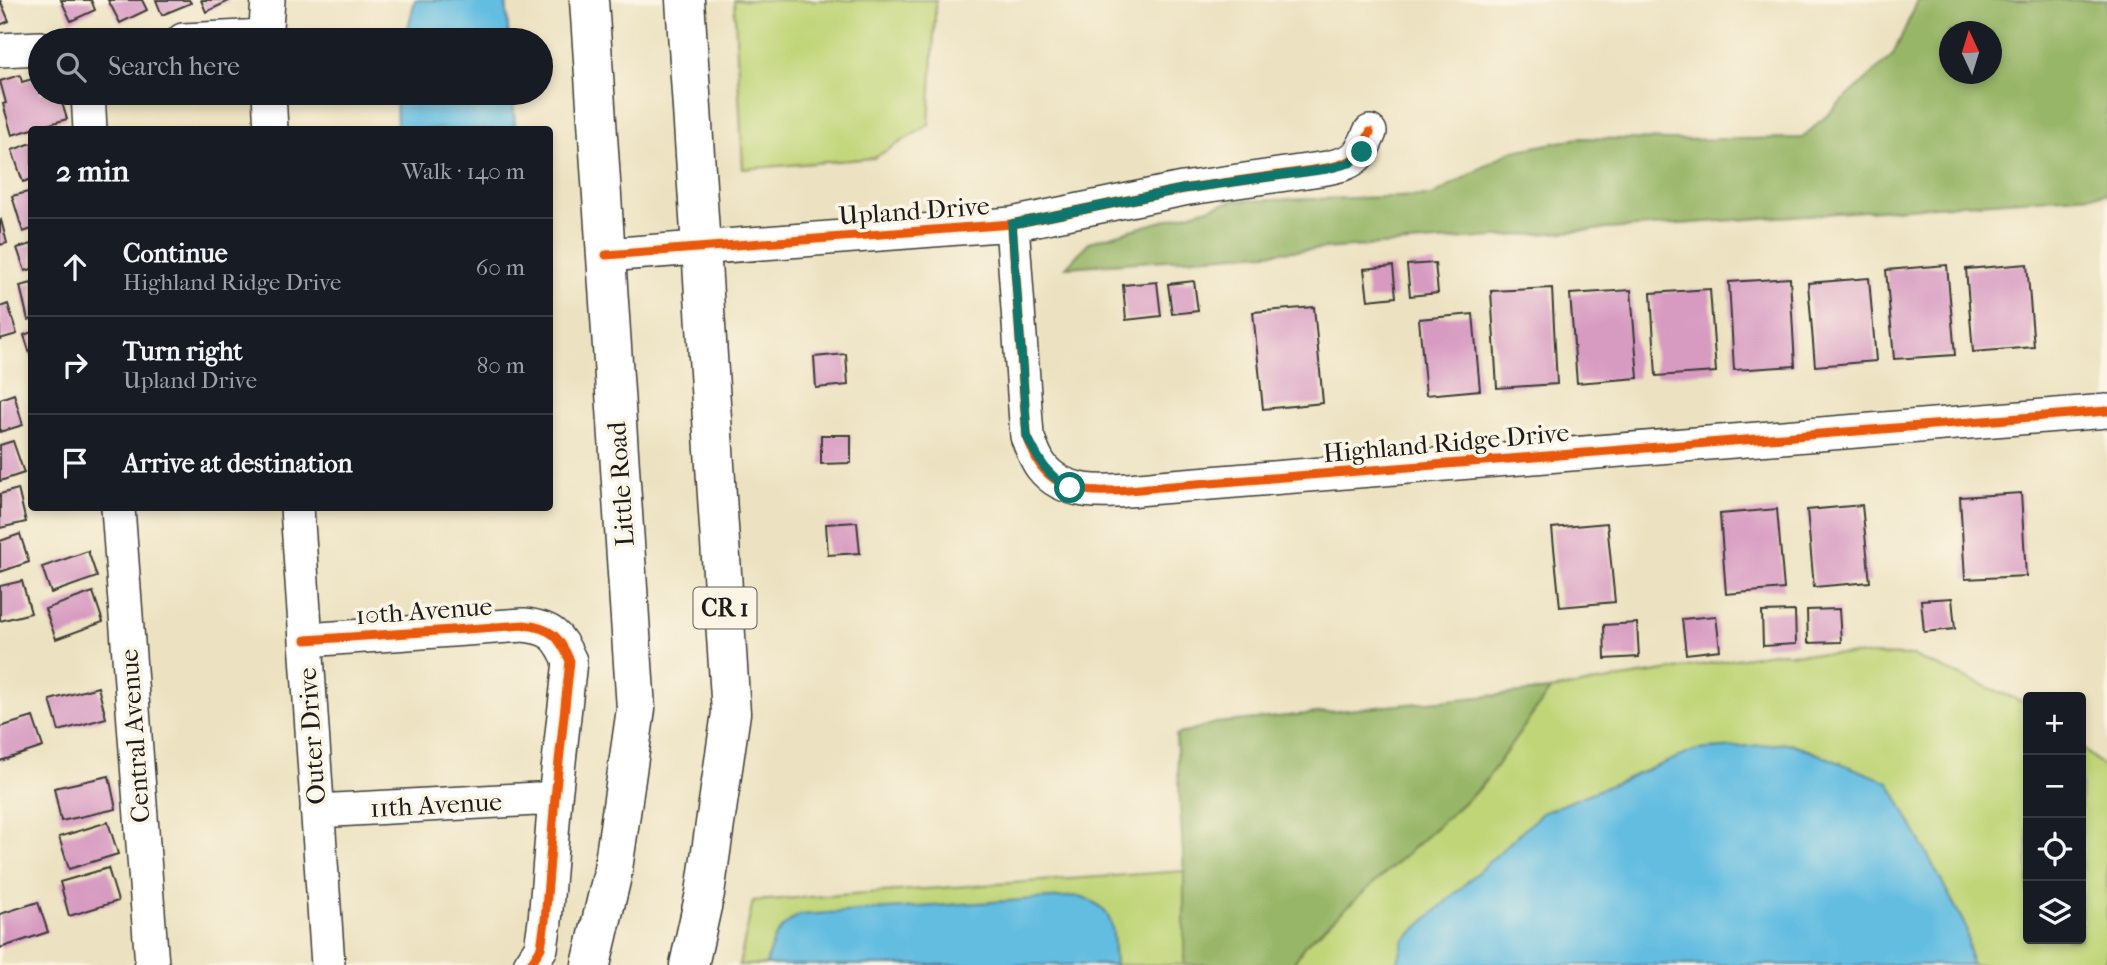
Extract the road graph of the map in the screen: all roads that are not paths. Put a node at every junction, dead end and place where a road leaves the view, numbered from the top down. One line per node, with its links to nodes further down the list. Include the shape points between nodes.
1 (268, 0): 4 (street)
2 (589, 0): 14 (main road, Little Road)
3 (685, 0): 13 (main road, CR 1)
4 (266, 28)
5 (28, 49): 6 (street)
6 (0, 50)
7 (89, 105): 9 (street)
8 (270, 105): 10 (street)
9 (90, 126)
10 (271, 126)
11 (1370, 132): 12 (street, Upland Drive, via 1362,152 1350,163 1327,169 1183,189)
12 (1012, 224): 13 (street, Upland Drive); 15 (street, Highland Ridge Drive, via 1027,436 1041,465 1070,488 1160,487)
13 (701, 248): 14 (street, Upland Drive); 25 (main road, CR 1, via 731,713 705,893)
14 (606, 255): 24 (main road, Little Road, via 636,709 612,876)
15 (2107, 411)
16 (118, 511): 21 (street, Central Avenue)
17 (297, 511): 18 (street, Outer Drive)
18 (306, 640): 19 (street, 10th Avenue, via 544,627 561,641 570,661); 20 (street, Outer Drive)
19 (555, 798): 20 (street, 11th Avenue); 23 (street, via 541,948)
20 (317, 811): 22 (street, Outer Drive)
21 (152, 965)
22 (328, 965)
23 (530, 965)
24 (591, 965)
25 (689, 965)

